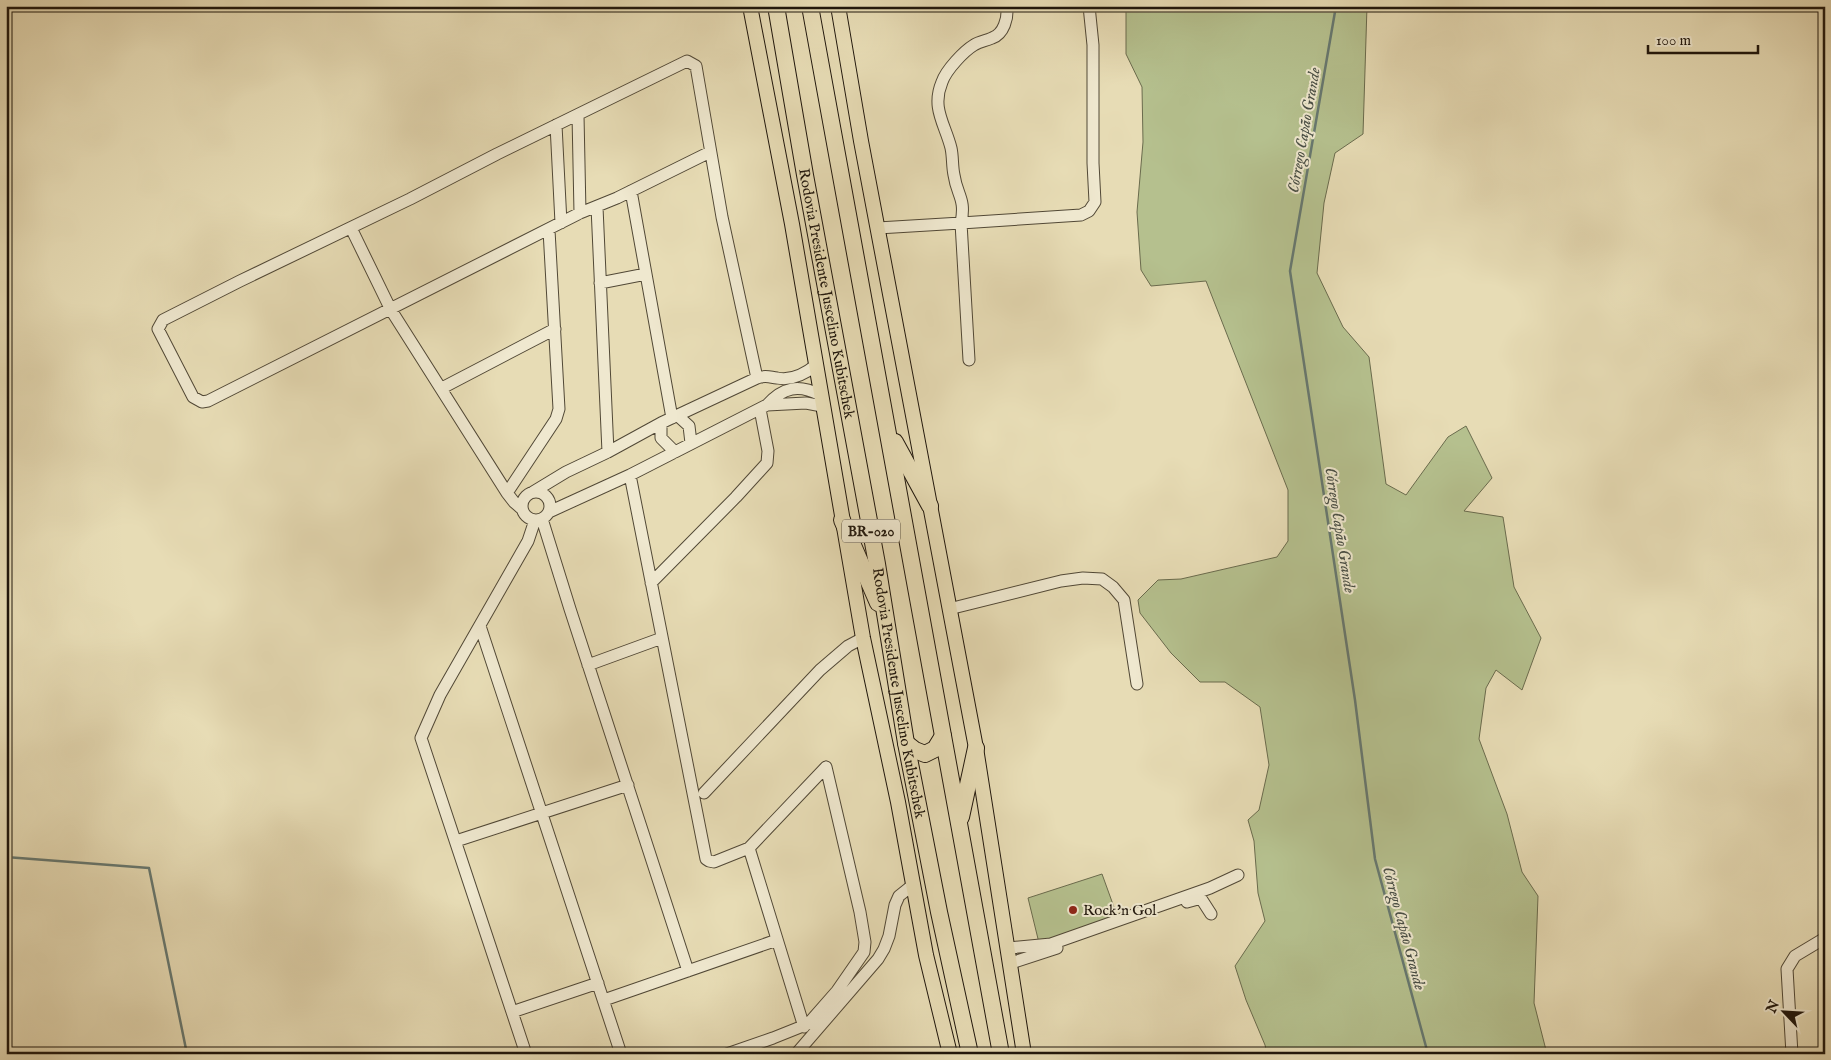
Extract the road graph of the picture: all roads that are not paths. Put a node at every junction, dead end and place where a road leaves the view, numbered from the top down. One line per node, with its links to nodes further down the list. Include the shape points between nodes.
1 (750, 6): 25 (main road)
2 (776, 6): 46 (highway, Rodovia Presidente Juscelino Kubitschek / BR-020)
3 (810, 6): 8 (highway, BR-020)
4 (818, 6): 8 (highway)
5 (838, 6): 18 (main road)
6 (1008, 6): 16 (street, via 1008,15 999,34 970,47 948,71 939,93 940,118 951,148 954,177 963,204)
7 (1089, 6): 16 (street, via 1093,45 1095,202 1089,211 1081,215)
8 (816, 38): 33 (highway, BR-020)
9 (578, 115): 10 (street); 11 (street, via 683,62 690,62 696,66); 14 (street)
10 (556, 125): 15 (street); 17 (street)
11 (710, 152): 12 (street); 26 (street, via 740,305)
12 (631, 191): 13 (street); 20 (street)
13 (597, 207): 14 (street); 21 (street)
14 (580, 213): 15 (street)
15 (561, 223): 19 (street)
16 (961, 223): 18 (street); 24 (street)
17 (351, 228): 22 (street); 22 (street, via 163,320 159,326 160,334 193,397 204,402)
18 (878, 228): 40 (main road)
19 (549, 230): 22 (street); 23 (street)
20 (646, 274): 21 (street); 31 (street)
21 (600, 283): 35 (street)
22 (391, 310): 28 (street)
23 (555, 328): 28 (street); 38 (street, via 558,414)
24 (969, 360)
25 (815, 362): 26 (street, via 794,372); 27 (street, via 803,375); 29 (main road)
26 (760, 377): 27 (street); 31 (street)
27 (785, 385): 29 (street, via 806,388); 30 (street)
28 (442, 388): 38 (street)
29 (821, 400): 30 (street); 43 (main road)
30 (764, 407): 34 (street); 44 (street, via 766,463)
31 (675, 417): 32 (street); 34 (street, via 689,426)
32 (661, 423): 35 (street); 36 (street, via 661,438)
33 (888, 430): 40 (highway); 52 (highway, BR-020)
34 (691, 443): 36 (street)
35 (608, 452): 39 (street)
36 (675, 452): 37 (street)
37 (630, 475): 42 (street); 44 (street)
38 (507, 493): 39 (street); 41 (street)
39 (529, 494): 41 (street, via 523,500); 42 (street, via 538,492 550,503)
40 (930, 506): 45 (main road)
41 (522, 509): 42 (street, via 527,517)
42 (542, 517): 47 (street); 50 (street)
43 (842, 520): 46 (highway); 49 (main road)
44 (651, 583): 48 (street)
45 (949, 609): 51 (street, via 1061,582 1102,579 1124,600); 54 (main road)
46 (888, 624): 53 (highway, Rodovia Presidente Juscelino Kubitschek / BR-020)
47 (480, 626): 57 (street); 59 (street, via 440,695 421,738)
48 (662, 638): 50 (street); 60 (street, via 704,855 714,862)
49 (862, 638): 56 (street, via 820,670); 62 (main road)
50 (588, 665): 55 (street)
51 (1137, 684)
52 (943, 736): 53 (highway, via 935,749 926,754); 58 (highway, BR-020)
53 (906, 743): 80 (highway, Rodovia Presidente Juscelino Kubitschek / BR-020)
54 (976, 748): 58 (highway); 66 (main road)
55 (628, 785): 57 (street); 68 (street)
56 (704, 793)
57 (542, 813): 59 (street); 69 (street)
58 (959, 827): 81 (highway, BR-020)
59 (456, 841): 71 (street)
60 (749, 848): 65 (street); 72 (street, via 826,767 860,912 865,947 837,991)
61 (1238, 875): 66 (street, via 1210,888 1051,944)
62 (914, 884): 78 (street, via 899,896 889,936 878,959); 79 (main road, via 926,955)
63 (1211, 914): 67 (street, via 1198,899)
64 (1825, 938): 83 (street, via 1795,956 1787,969)
65 (777, 940): 68 (street); 72 (street)
66 (1009, 948): 67 (main road)
67 (1011, 963): 82 (main road)
68 (688, 971): 70 (street)
69 (598, 983): 70 (street); 71 (street)
70 (604, 1000): 75 (street)
71 (512, 1012): 74 (street)
72 (804, 1027): 73 (street)
73 (773, 1038): 76 (street); 77 (street)
74 (526, 1054)
75 (621, 1054)
76 (727, 1054)
77 (747, 1054)
78 (796, 1054)
79 (950, 1054)
80 (970, 1054)
81 (1001, 1054)
82 (1024, 1054)
83 (1792, 1054)

